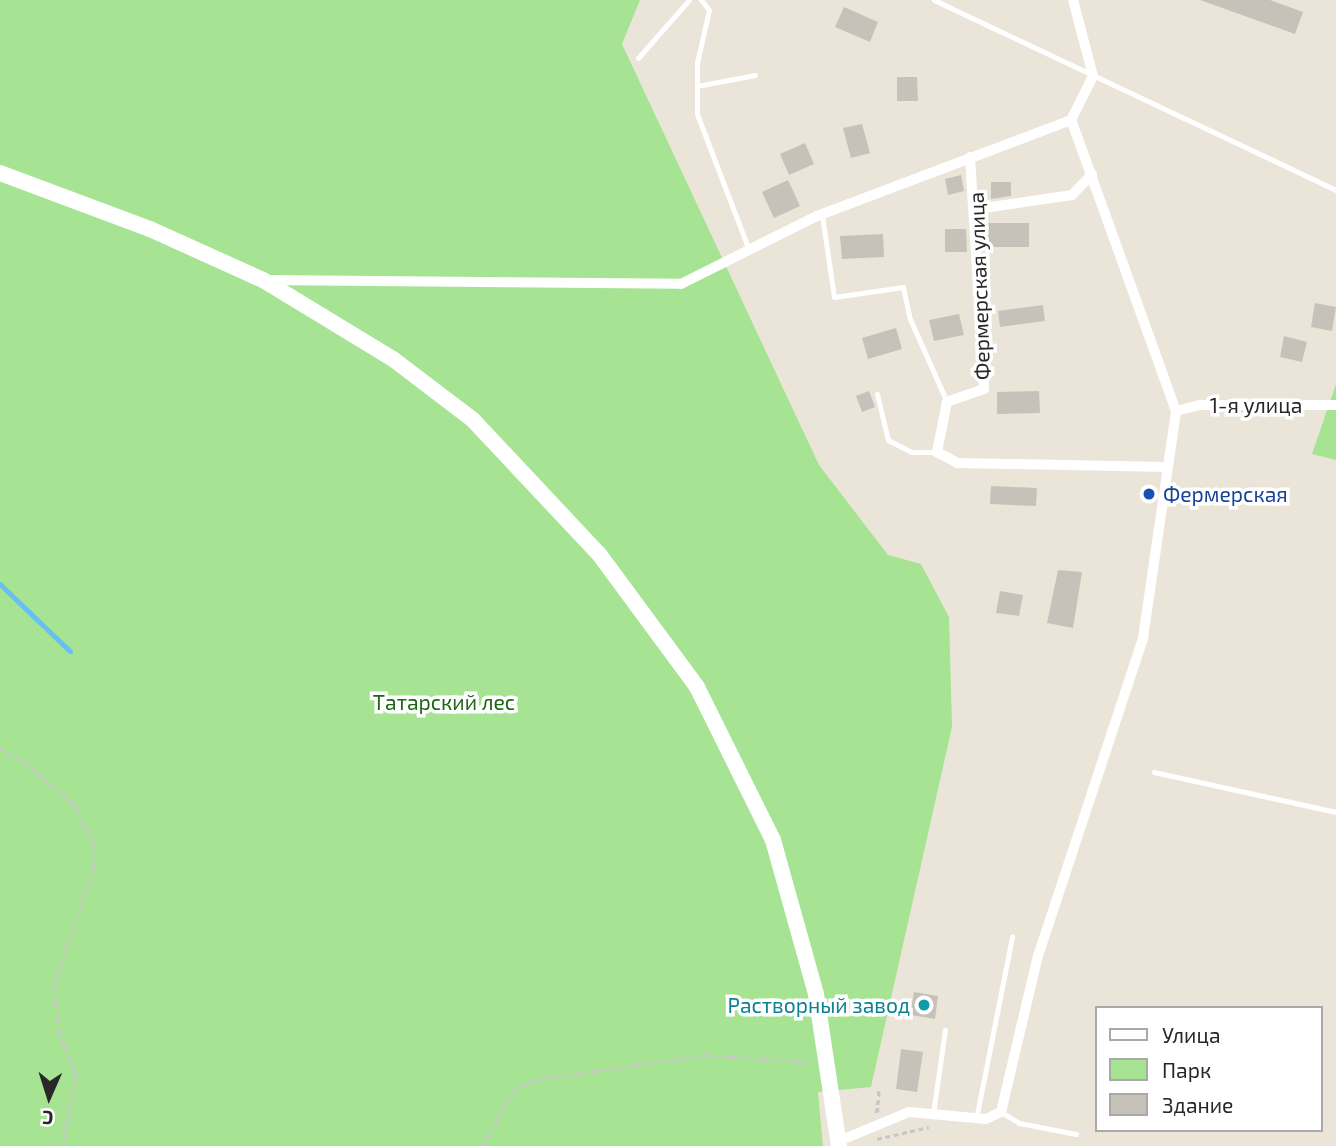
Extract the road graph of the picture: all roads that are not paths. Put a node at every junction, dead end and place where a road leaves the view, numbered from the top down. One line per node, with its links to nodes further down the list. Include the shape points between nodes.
1 (689, 0): 5 (lane)
2 (701, 0): 8 (lane, via 709,10)
3 (934, 0): 7 (lane)
4 (1073, 0): 7 (street)
5 (638, 58)
6 (755, 75): 8 (lane)
7 (1093, 76): 9 (street); 13 (lane)
8 (696, 86): 16 (lane, via 697,114)
9 (1071, 120): 10 (street); 12 (street)
10 (970, 157): 14 (street, Фермерская улица); 15 (street)
11 (0, 173): 17 (main road, via 150,229)
12 (1092, 174): 14 (street, via 1072,195); 21 (street)
13 (1336, 190)
14 (977, 209): 19 (street, Фермерская улица, via 984,388)
15 (822, 214): 16 (street); 19 (lane, via 834,297 903,287 910,319)
16 (749, 250): 17 (street, via 681,284)
17 (263, 280): 32 (main road, via 393,359 472,420 543,489 654,623 738,760 773,840 802,936)
18 (877, 394): 22 (lane, via 888,440 912,452)
19 (947, 402): 22 (street, Фермерская улица)
20 (1336, 405): 21 (street, 1-я улица, via 1200,405)
21 (1176, 411): 23 (street)
22 (937, 452): 23 (street, via 958,463)
23 (1167, 467): 28 (street, via 1143,638 1038,956)
24 (1154, 772): 25 (lane)
25 (1336, 811)
26 (1012, 937): 30 (lane)
27 (945, 1030): 29 (lane)
28 (1001, 1112): 30 (street); 31 (lane, via 1019,1123)
29 (933, 1114): 30 (street); 32 (street, via 889,1118)
30 (976, 1119)
31 (1076, 1134)
32 (839, 1143)

